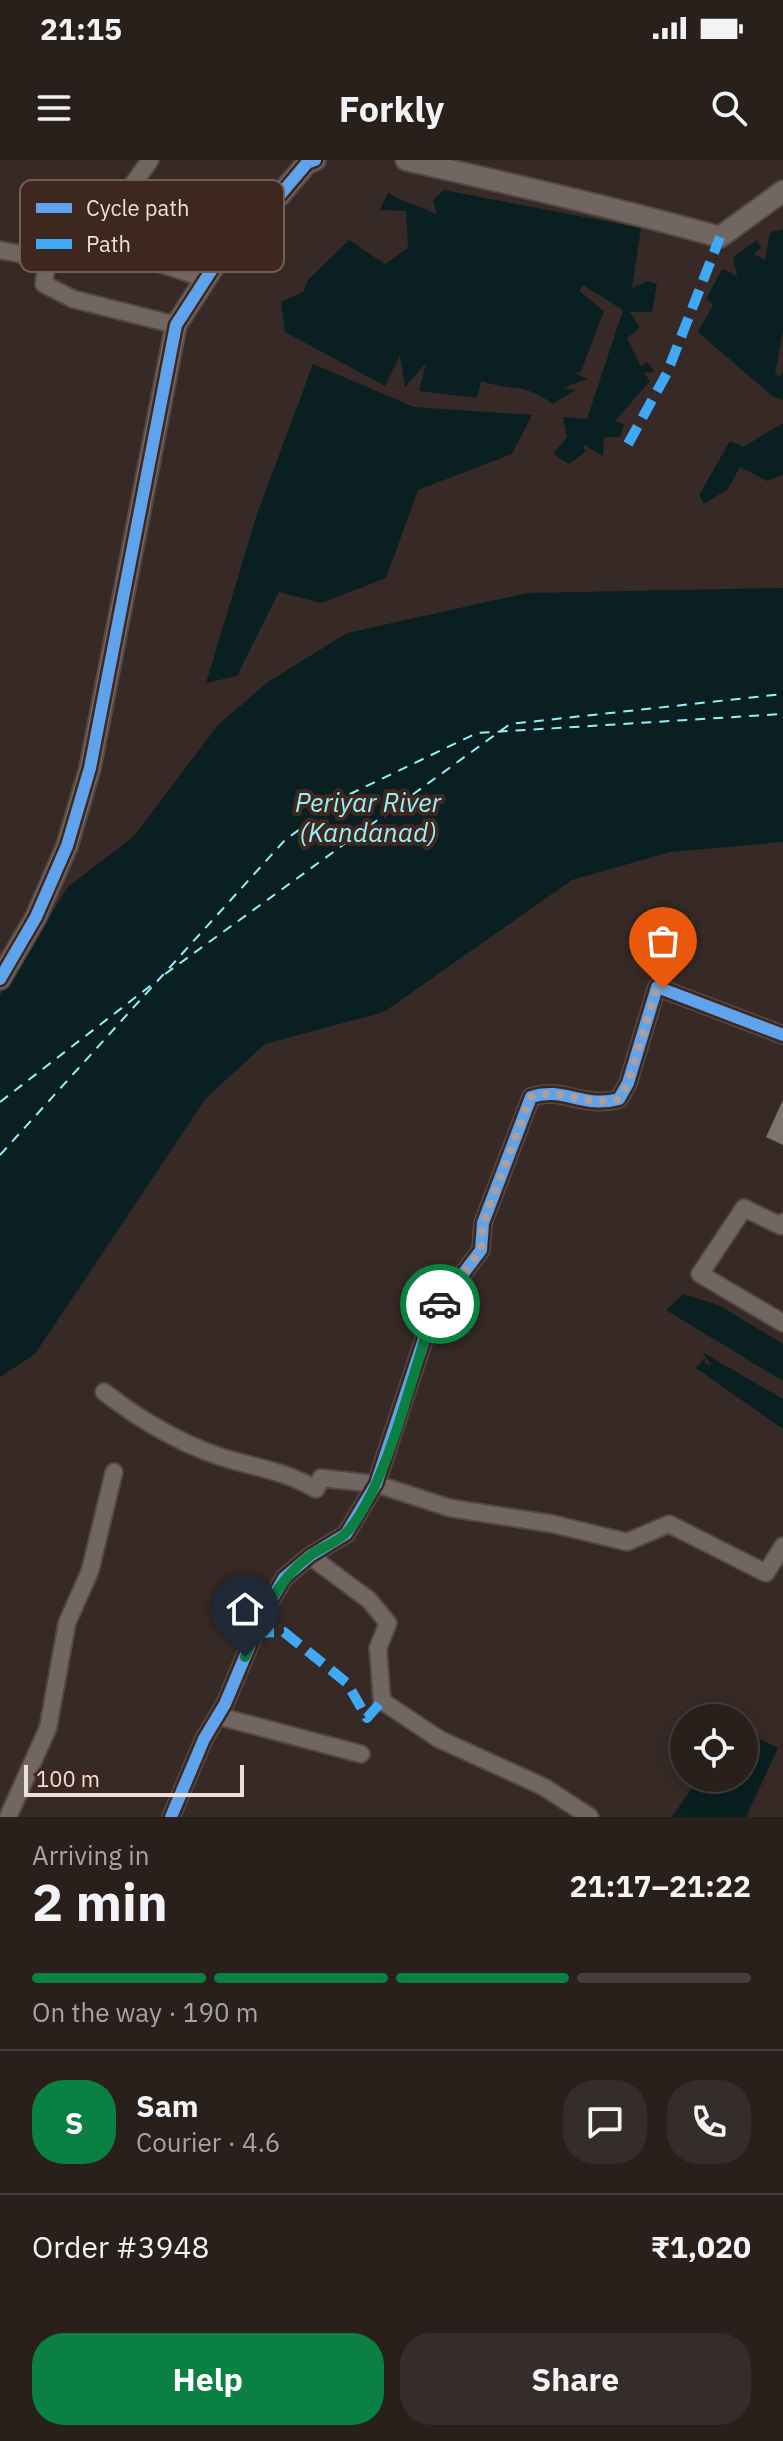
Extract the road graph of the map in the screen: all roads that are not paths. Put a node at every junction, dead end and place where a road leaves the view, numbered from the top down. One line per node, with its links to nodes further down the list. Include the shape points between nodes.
1 (150, 160): 5 (street)
2 (315, 160): 6 (street)
3 (406, 160): 4 (street)
4 (448, 165): 7 (street, via 720,237)
5 (136, 180)
6 (284, 190)
7 (783, 191)
8 (0, 250): 9 (street)
9 (20, 254)
10 (45, 272): 14 (street, via 44,284 73,299)
11 (185, 272): 13 (street)
12 (210, 272): 13 (street)
13 (206, 279): 14 (street)
14 (176, 325): 15 (street, via 90,768 67,846 36,917)
15 (0, 979)
16 (783, 1035): 21 (street, via 657,987 619,1099 597,1104 547,1091 531,1097 483,1223 481,1250 432,1315)
17 (783, 1222): 18 (street, via 781,1226 744,1208 700,1274)
18 (783, 1323)
19 (104, 1392): 21 (street, via 133,1415 191,1444 234,1461 268,1466 316,1489 321,1478)
20 (114, 1472): 26 (street, via 90,1571 67,1623 48,1728)
21 (376, 1484): 22 (street, via 450,1508 627,1542 669,1524 766,1573); 23 (street, via 346,1534)
22 (783, 1546)
23 (310, 1556): 24 (street, via 284,1578 262,1616); 28 (street, via 369,1600 388,1623 378,1648 382,1701 439,1739 544,1787)
24 (218, 1716): 25 (street); 27 (street)
25 (361, 1754)
26 (8, 1817)
27 (171, 1817)
28 (590, 1817)

